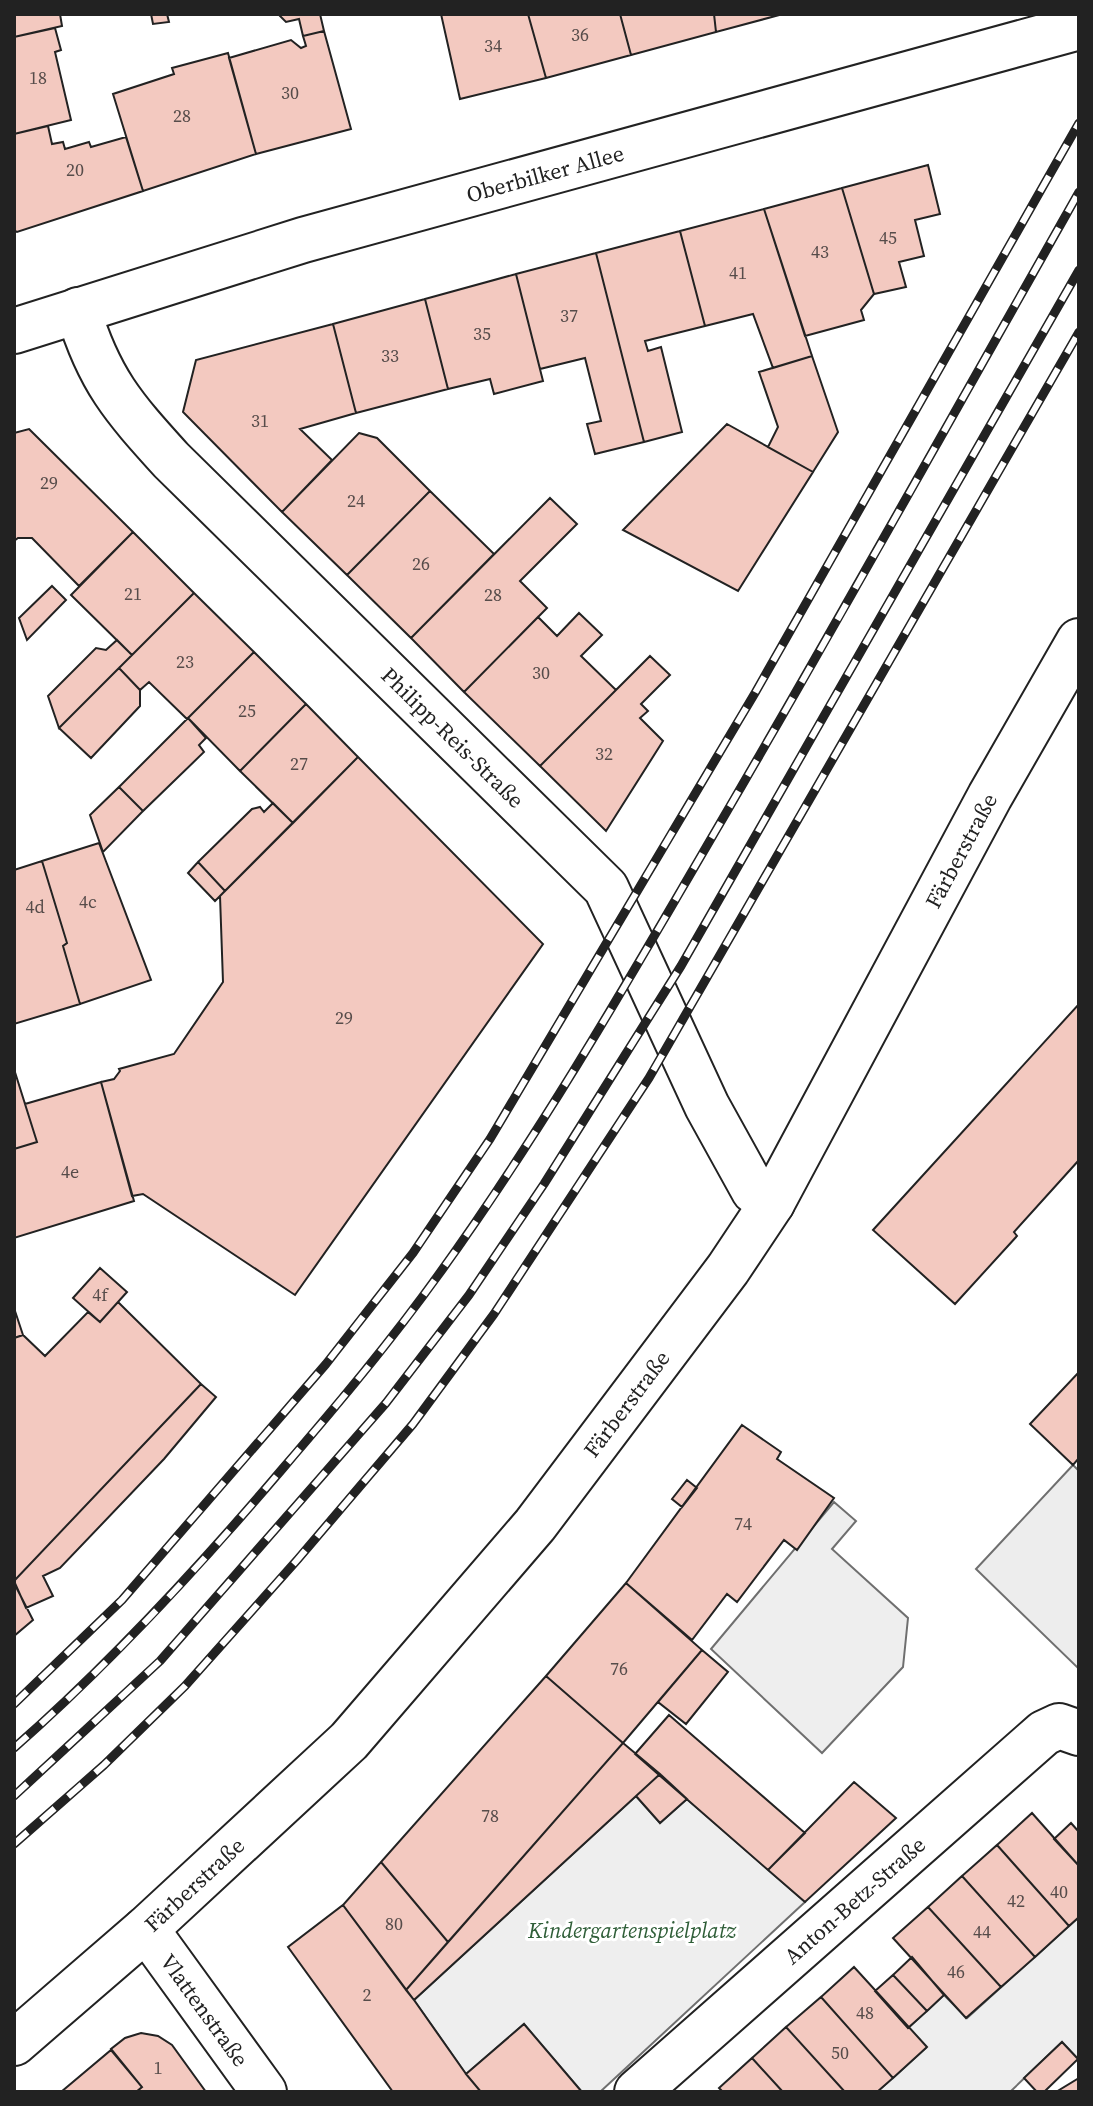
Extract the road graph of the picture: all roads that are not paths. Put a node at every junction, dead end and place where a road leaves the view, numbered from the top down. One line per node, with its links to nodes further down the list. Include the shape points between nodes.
1 (1057, 25): 2 (street, Oberbilker Allee, via 303,240)
2 (78, 310): 3 (street, Oberbilker Allee); 5 (street, Philipp-Reis-Straße, via 104,379 128,413 606,888 707,1106 754,1191)
3 (14, 331)
4 (1079, 641): 5 (street, Färberstraße)
5 (772, 1203): 7 (street, Färberstraße, via 535,1525 349,1741)
6 (1079, 1733): 10 (street, Anton-Betz-Straße, via 1059,1726 1044,1733)
7 (146, 1929): 8 (street, Färberstraße); 9 (street, Vlattenstraße)
8 (14, 2043)
9 (264, 2092)
10 (637, 2092)

